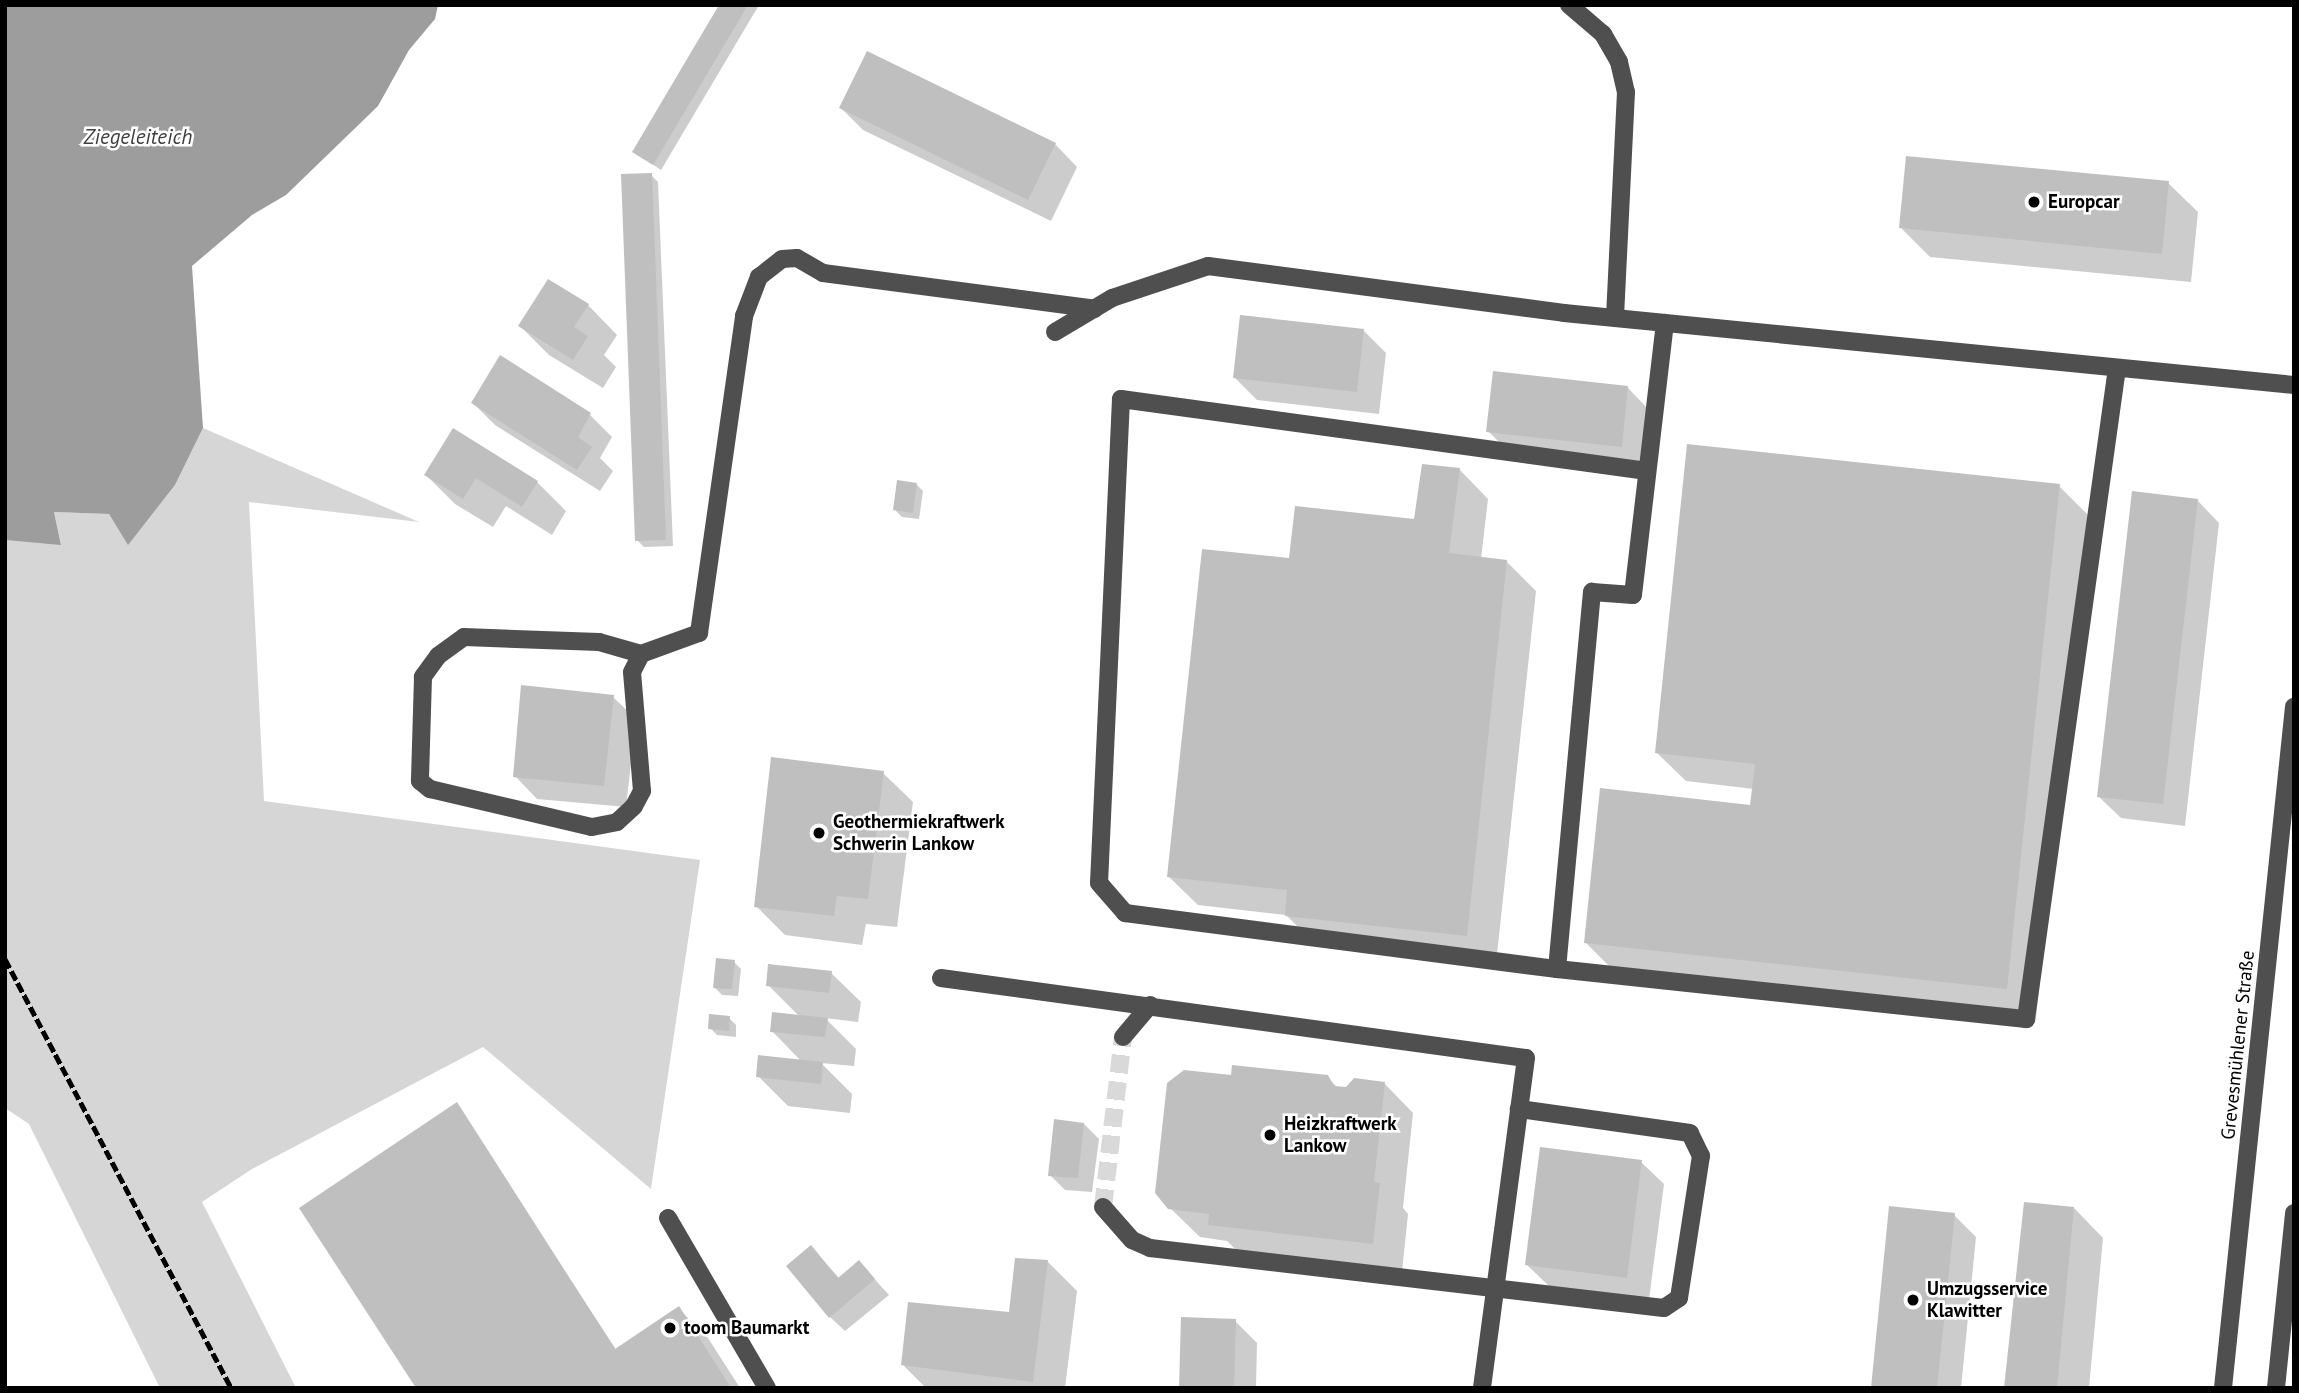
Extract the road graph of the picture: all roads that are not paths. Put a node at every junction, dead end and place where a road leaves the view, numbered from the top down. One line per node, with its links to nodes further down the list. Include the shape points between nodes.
1 (1569, 5): 3 (street, via 1603,34 1619,62 1626,92)
2 (1095, 309): 3 (street, via 1112,298 1208,267); 5 (street); 9 (street, via 823,273 797,258 782,259 759,276 744,316 699,633)
3 (1615, 318): 4 (street)
4 (1665, 323): 6 (street); 8 (street)
5 (1055, 332)
6 (2116, 368): 7 (street); 11 (street, via 2026,1019)
7 (2294, 385)
8 (1647, 471): 11 (street, via 1633,595 1592,592); 11 (street, via 1121,399 1099,883 1125,913)
9 (641, 654): 9 (street, via 632,672 642,791 617,822 592,827 569,823 430,789 420,781 423,677 438,656 464,638 599,642)
10 (2294, 707): 22 (street, Grevesmühlener Straße)
11 (1557, 969)
12 (941, 978): 13 (street)
13 (1150, 1004): 14 (street); 15 (street, via 1526,1058)
14 (1123, 1037)
15 (1519, 1109): 19 (street); 19 (street, via 1690,1133 1701,1156 1679,1298 1664,1308)
16 (1102, 1207): 19 (street, via 1132,1240 1150,1248)
17 (2294, 1213): 23 (street)
18 (668, 1218): 20 (street)
19 (1495, 1291): 21 (street)
20 (767, 1388)
21 (1482, 1388)
22 (2223, 1388)
23 (2276, 1388)

